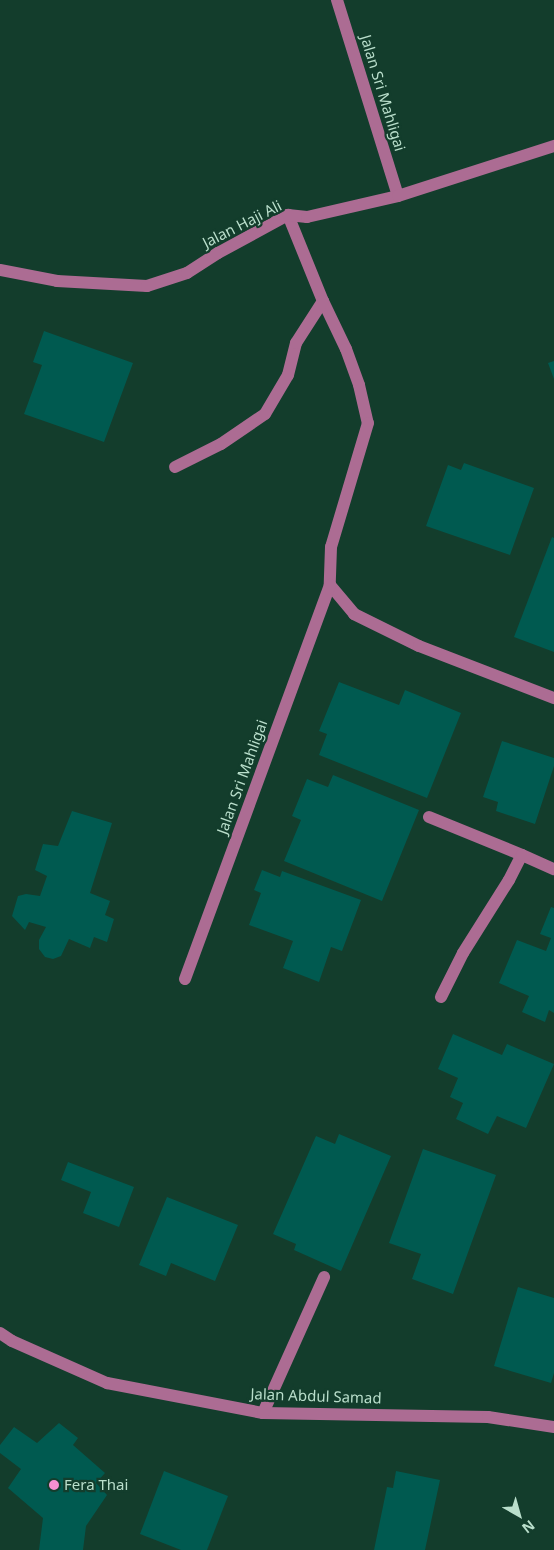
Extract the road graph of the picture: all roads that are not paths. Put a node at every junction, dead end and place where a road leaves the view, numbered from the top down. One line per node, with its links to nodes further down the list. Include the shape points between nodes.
1 (337, 0): 3 (street, Jalan Sri Mahligai)
2 (554, 146): 3 (street, Jalan Haji Ali)
3 (398, 196): 4 (street, Jalan Haji Ali, via 307,217)
4 (288, 215): 5 (street, Jalan Haji Ali, via 187,273 147,286 57,280); 6 (street, Jalan Sri Mahligai)
5 (0, 270)
6 (323, 301): 7 (street, via 296,343 288,374 265,414 221,444); 8 (street, Jalan Sri Mahligai, via 360,385 368,423 331,547)
7 (175, 467)
8 (330, 586): 9 (street, via 354,614 419,646); 13 (street, Jalan Sri Mahligai)
9 (554, 698)
10 (429, 817): 11 (street)
11 (522, 855): 12 (street); 14 (street, via 463,953)
12 (554, 869)
13 (185, 979)
14 (441, 997)
15 (324, 1276): 17 (street)
16 (0, 1332): 17 (street, Jalan Abdul Samad, via 12,1341 107,1383)
17 (263, 1413): 18 (street, Jalan Abdul Samad, via 488,1417)
18 (554, 1427)

